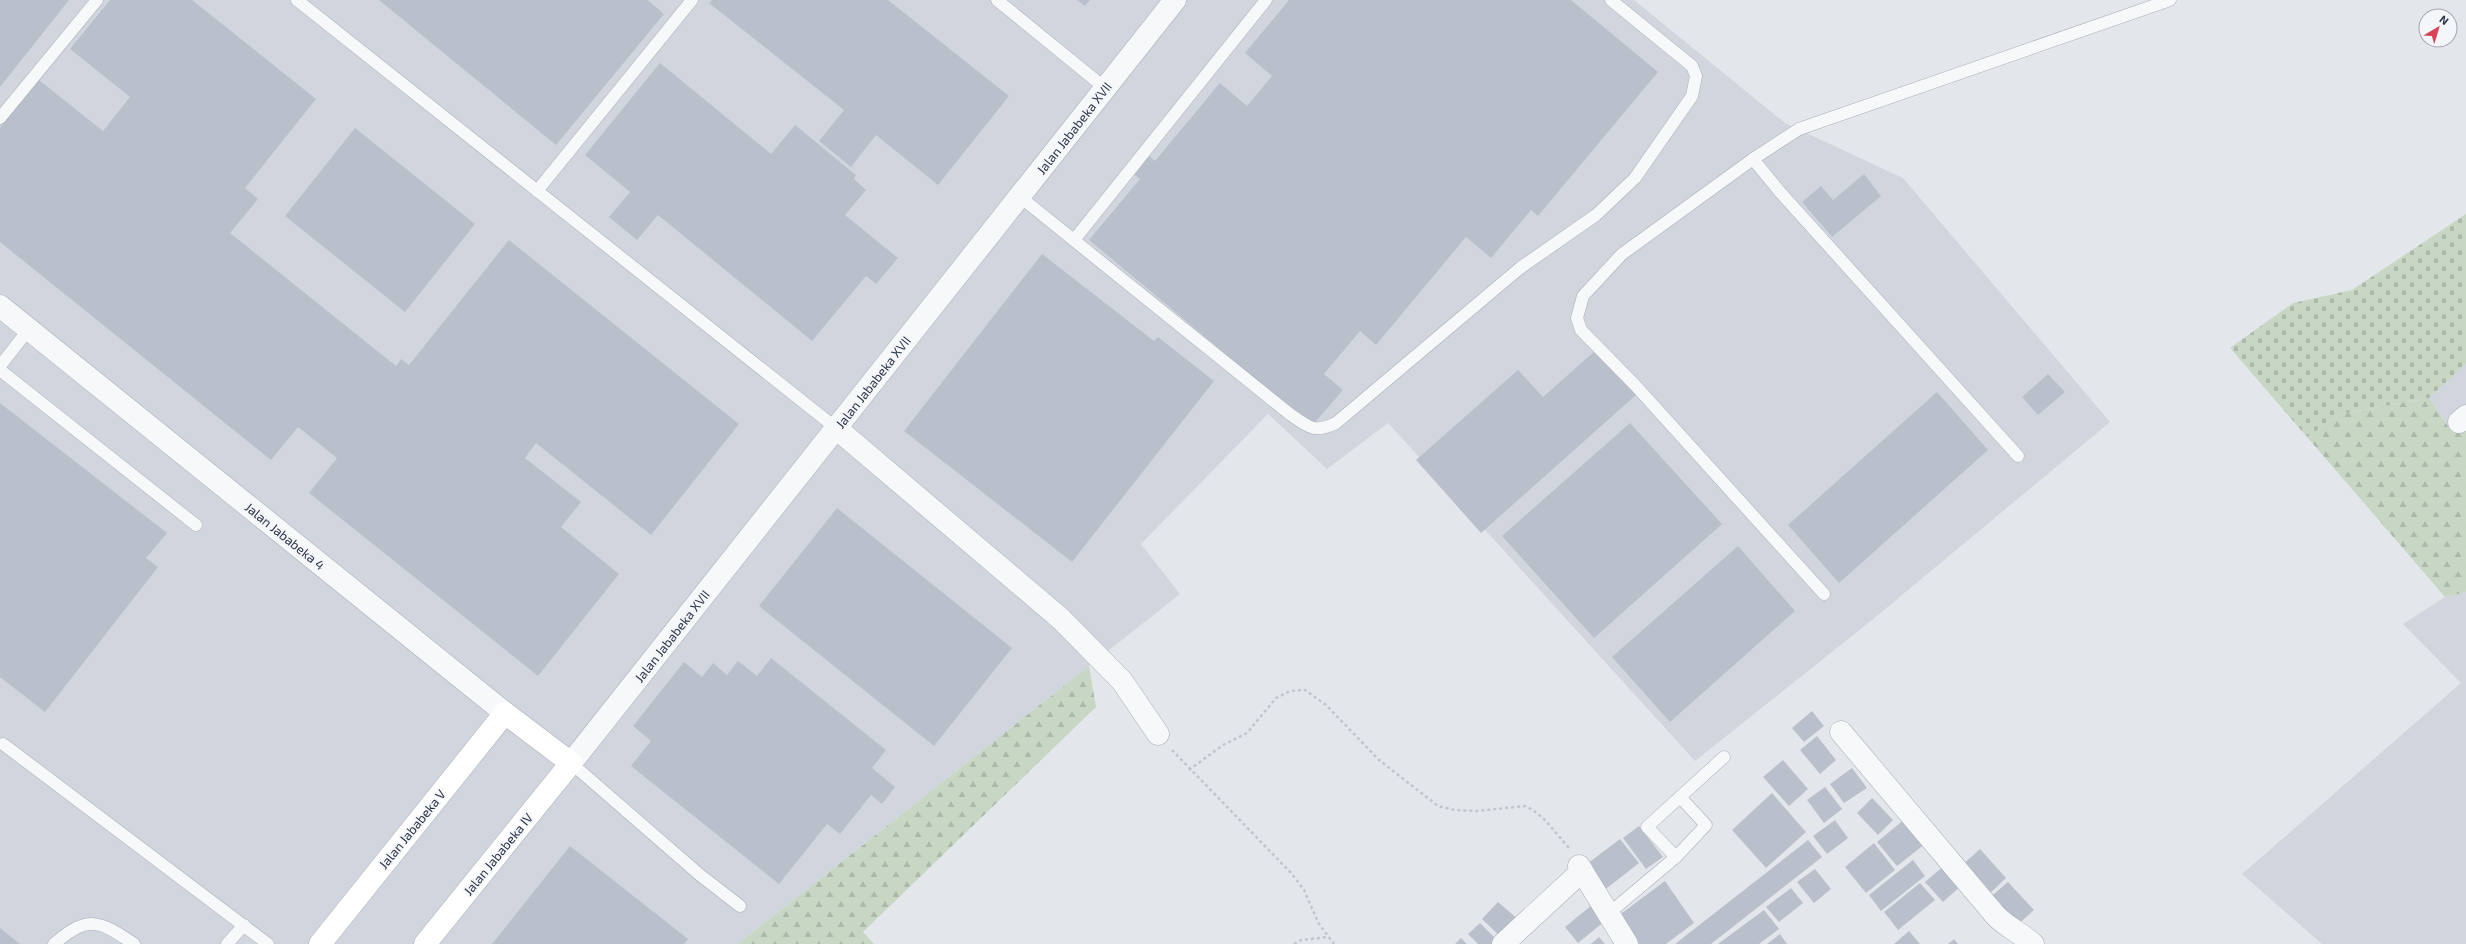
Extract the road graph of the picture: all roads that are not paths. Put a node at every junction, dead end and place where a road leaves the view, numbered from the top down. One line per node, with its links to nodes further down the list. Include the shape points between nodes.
1 (97, 0): 10 (lane)
2 (297, 0): 12 (lane)
3 (692, 0): 12 (lane)
4 (997, 0): 9 (lane)
5 (1175, 0): 9 (street, Jalan Jababeka XVII)
6 (1266, 0): 14 (lane)
7 (1611, 0): 14 (lane, via 1692,66 1696,84 1692,96 1636,178 1596,215 1520,268 1336,422 1323,429 1304,425)
8 (2170, 0): 11 (lane, via 1799,129)
9 (1105, 88): 13 (street, Jalan Jababeka XVII)
10 (0, 118)
11 (1752, 159): 20 (lane); 22 (lane, via 1622,254 1582,296 1576,318 1581,330 1635,385)
12 (537, 191): 19 (lane)
13 (1019, 196): 14 (lane); 19 (street, Jalan Jababeka XVII)
14 (1074, 240)
15 (0, 306): 16 (street, Jalan Jababeka 4)
16 (29, 329): 17 (lane); 23 (street, Jalan Jababeka 4)
17 (0, 366)
18 (0, 370): 21 (lane)
19 (836, 428): 25 (street, via 1061,619 1122,681); 28 (street, Jalan Jababeka XVII)
20 (2018, 456)
21 (196, 525)
22 (1824, 594)
23 (505, 714): 28 (street, Jalan Jababeka 4); 38 (street, Jalan Jababeka V)
24 (1841, 732): 42 (street, via 1996,916 2008,928)
25 (1158, 734)
26 (3, 744): 33 (lane)
27 (1724, 757): 29 (lane)
28 (571, 763): 31 (lane, via 700,875); 39 (street, Jalan Jababeka IV)
29 (1680, 797): 30 (lane, via 1706,825); 30 (lane, via 1647,827)
30 (1676, 857): 32 (lane)
31 (740, 906)
32 (1608, 914): 40 (street, via 1581,868); 41 (street)
33 (244, 925): 36 (lane); 37 (lane)
34 (54, 944): 35 (lane, via 81,924 96,924 108,927)
35 (134, 944)
36 (227, 944)
37 (268, 944)
38 (320, 944)
39 (425, 944)
40 (1503, 944)
41 (1627, 944)
42 (2033, 944)

